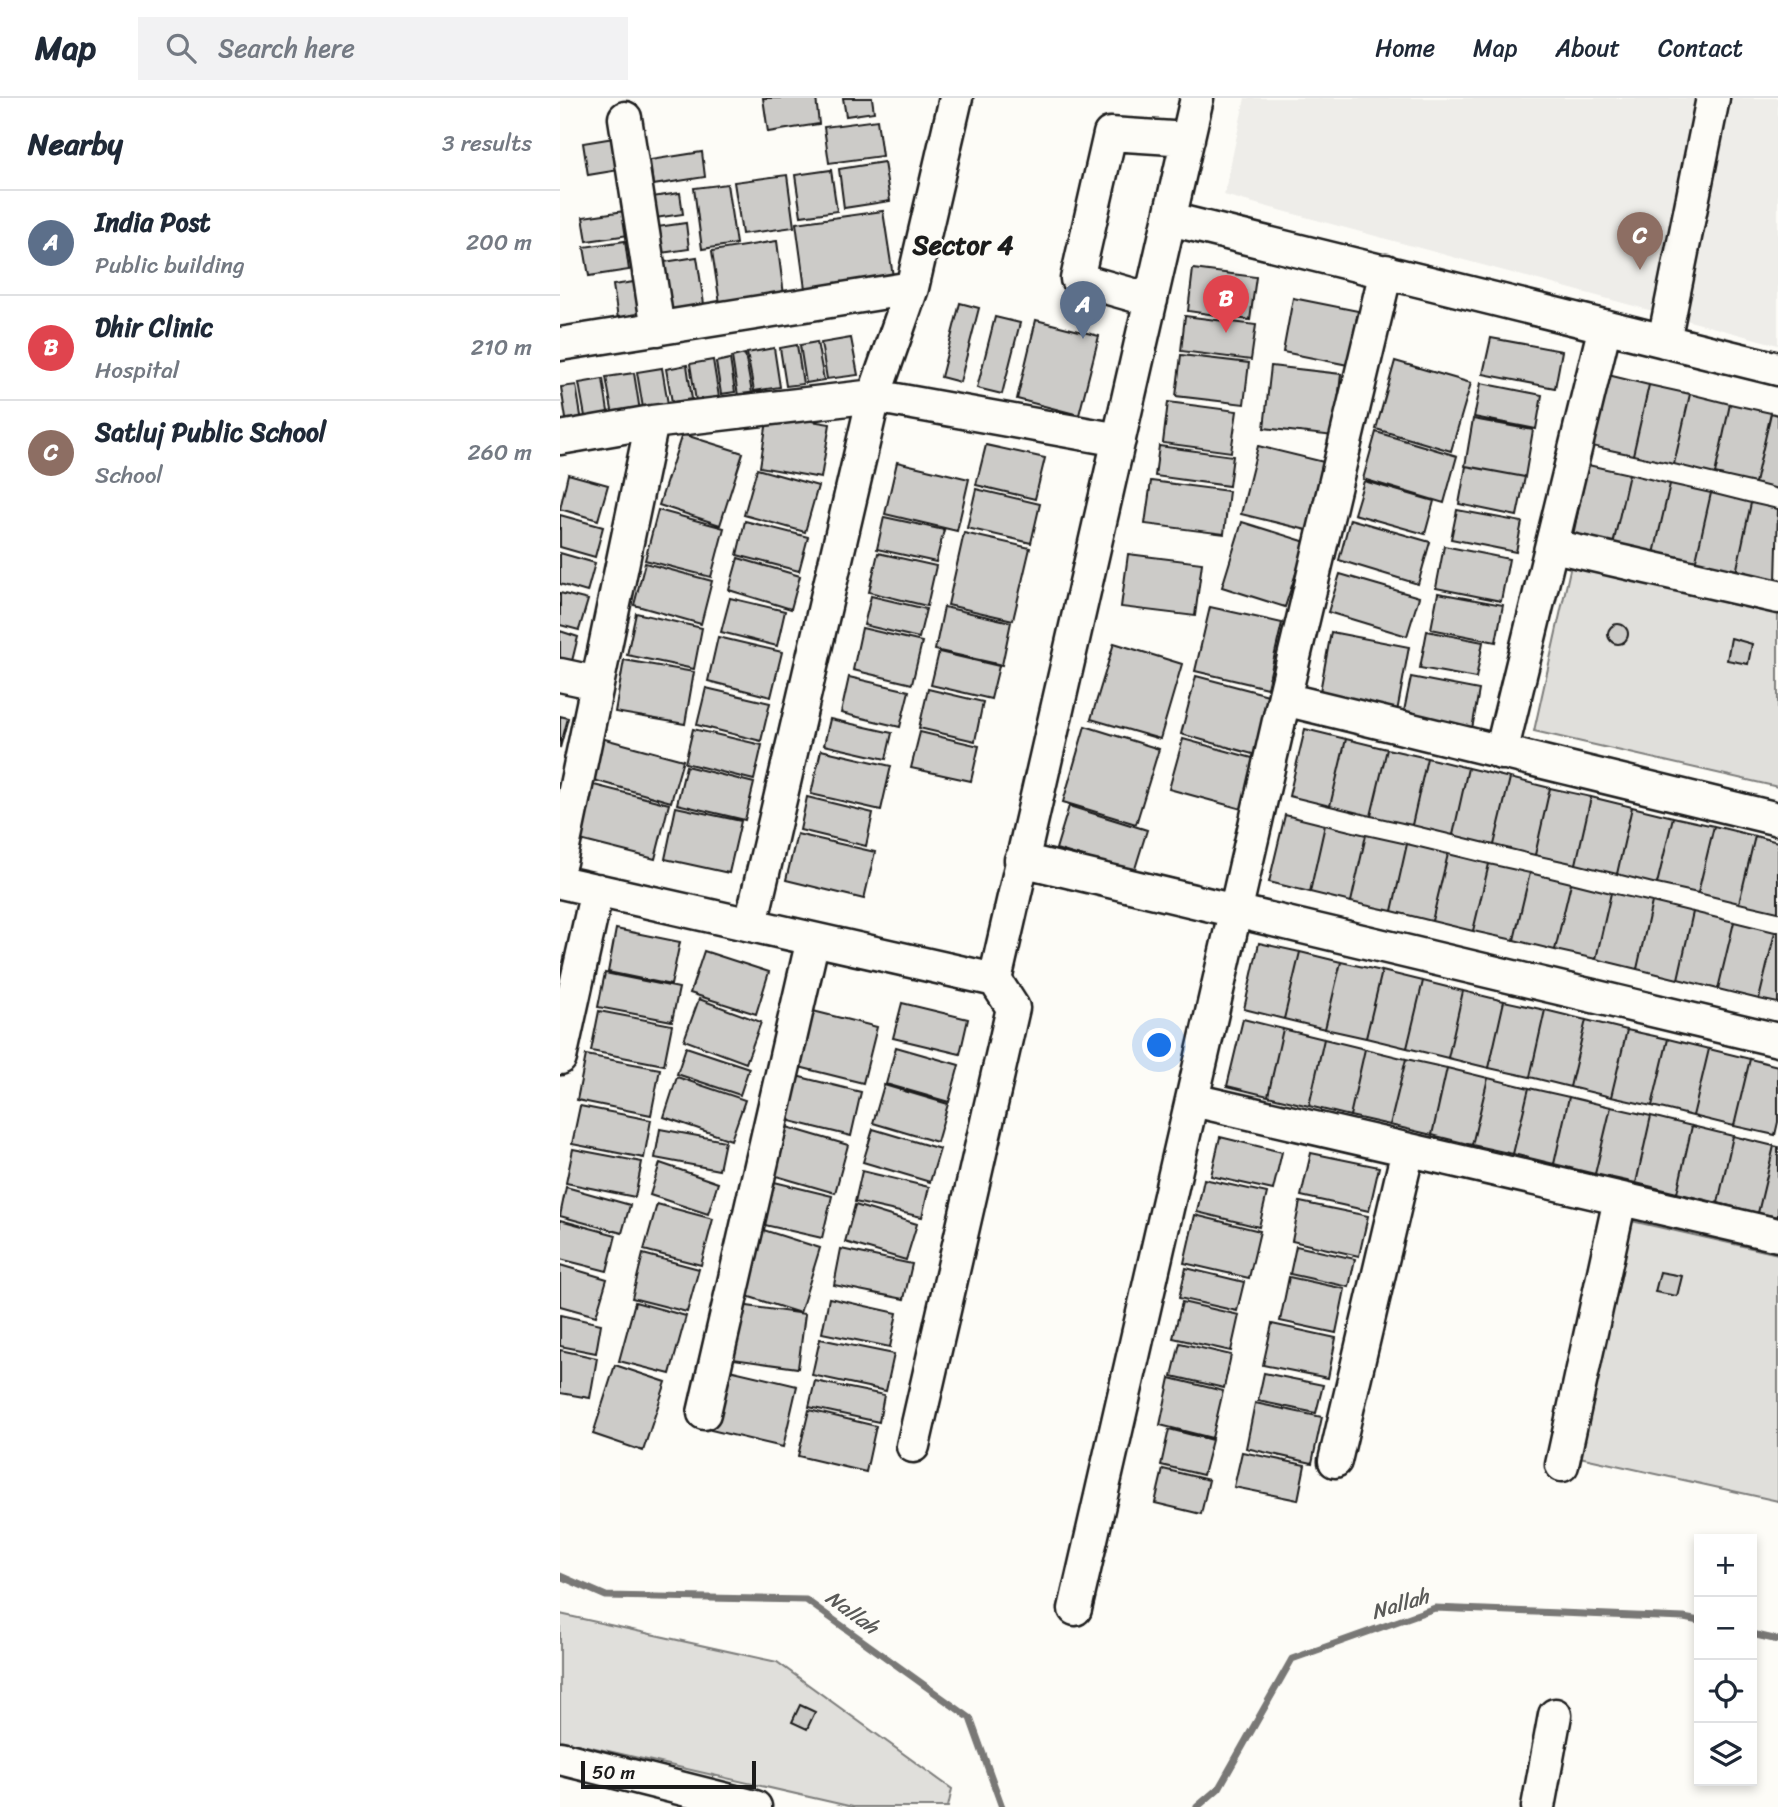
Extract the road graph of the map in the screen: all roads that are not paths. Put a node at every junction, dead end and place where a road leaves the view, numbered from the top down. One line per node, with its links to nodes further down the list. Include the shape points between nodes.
1 (956, 98): 8 (street)
2 (1197, 98): 5 (street)
3 (1713, 98): 12 (street)
4 (625, 118): 11 (street)
5 (1188, 139): 6 (street); 9 (street, via 1110,134 1077,279)
6 (1170, 219): 7 (street); 9 (street)
7 (1386, 271): 10 (street); 23 (street)
8 (912, 288): 11 (street); 15 (street)
9 (1151, 300): 18 (street)
10 (1605, 326): 12 (street); 19 (street)
11 (658, 328): 13 (street)
12 (1664, 341): 14 (street)
13 (560, 344)
14 (1778, 369)
15 (874, 396): 16 (street); 18 (street); 31 (street)
16 (652, 422): 17 (street); 22 (street)
17 (560, 438)
18 (1119, 440): 26 (street)
19 (1553, 546): 20 (street); 24 (street)
20 (1778, 597)
21 (560, 675): 22 (street)
22 (597, 683): 27 (street)
23 (1284, 699): 24 (street); 30 (street)
24 (1501, 753): 25 (street)
25 (1778, 819)
26 (1021, 860): 30 (street); 33 (street)
27 (560, 862)
28 (560, 882): 29 (street)
29 (597, 890): 31 (street); 35 (street)
30 (1236, 910): 34 (street); 36 (street)
31 (751, 924): 32 (street)
32 (813, 939): 33 (street); 40 (street)
33 (995, 980): 41 (street, via 1013,1008)
34 (1778, 1040)
35 (560, 1058)
36 (1193, 1100): 37 (street); 44 (street)
37 (1408, 1150): 38 (street); 42 (street)
38 (1620, 1199): 39 (street); 43 (street)
39 (1778, 1236)
40 (704, 1413)
41 (913, 1446)
42 (1335, 1461)
43 (1562, 1465)
44 (1075, 1609)
45 (1555, 1715): 48 (street)
46 (560, 1758): 47 (street)
47 (755, 1807)
48 (1538, 1807)

